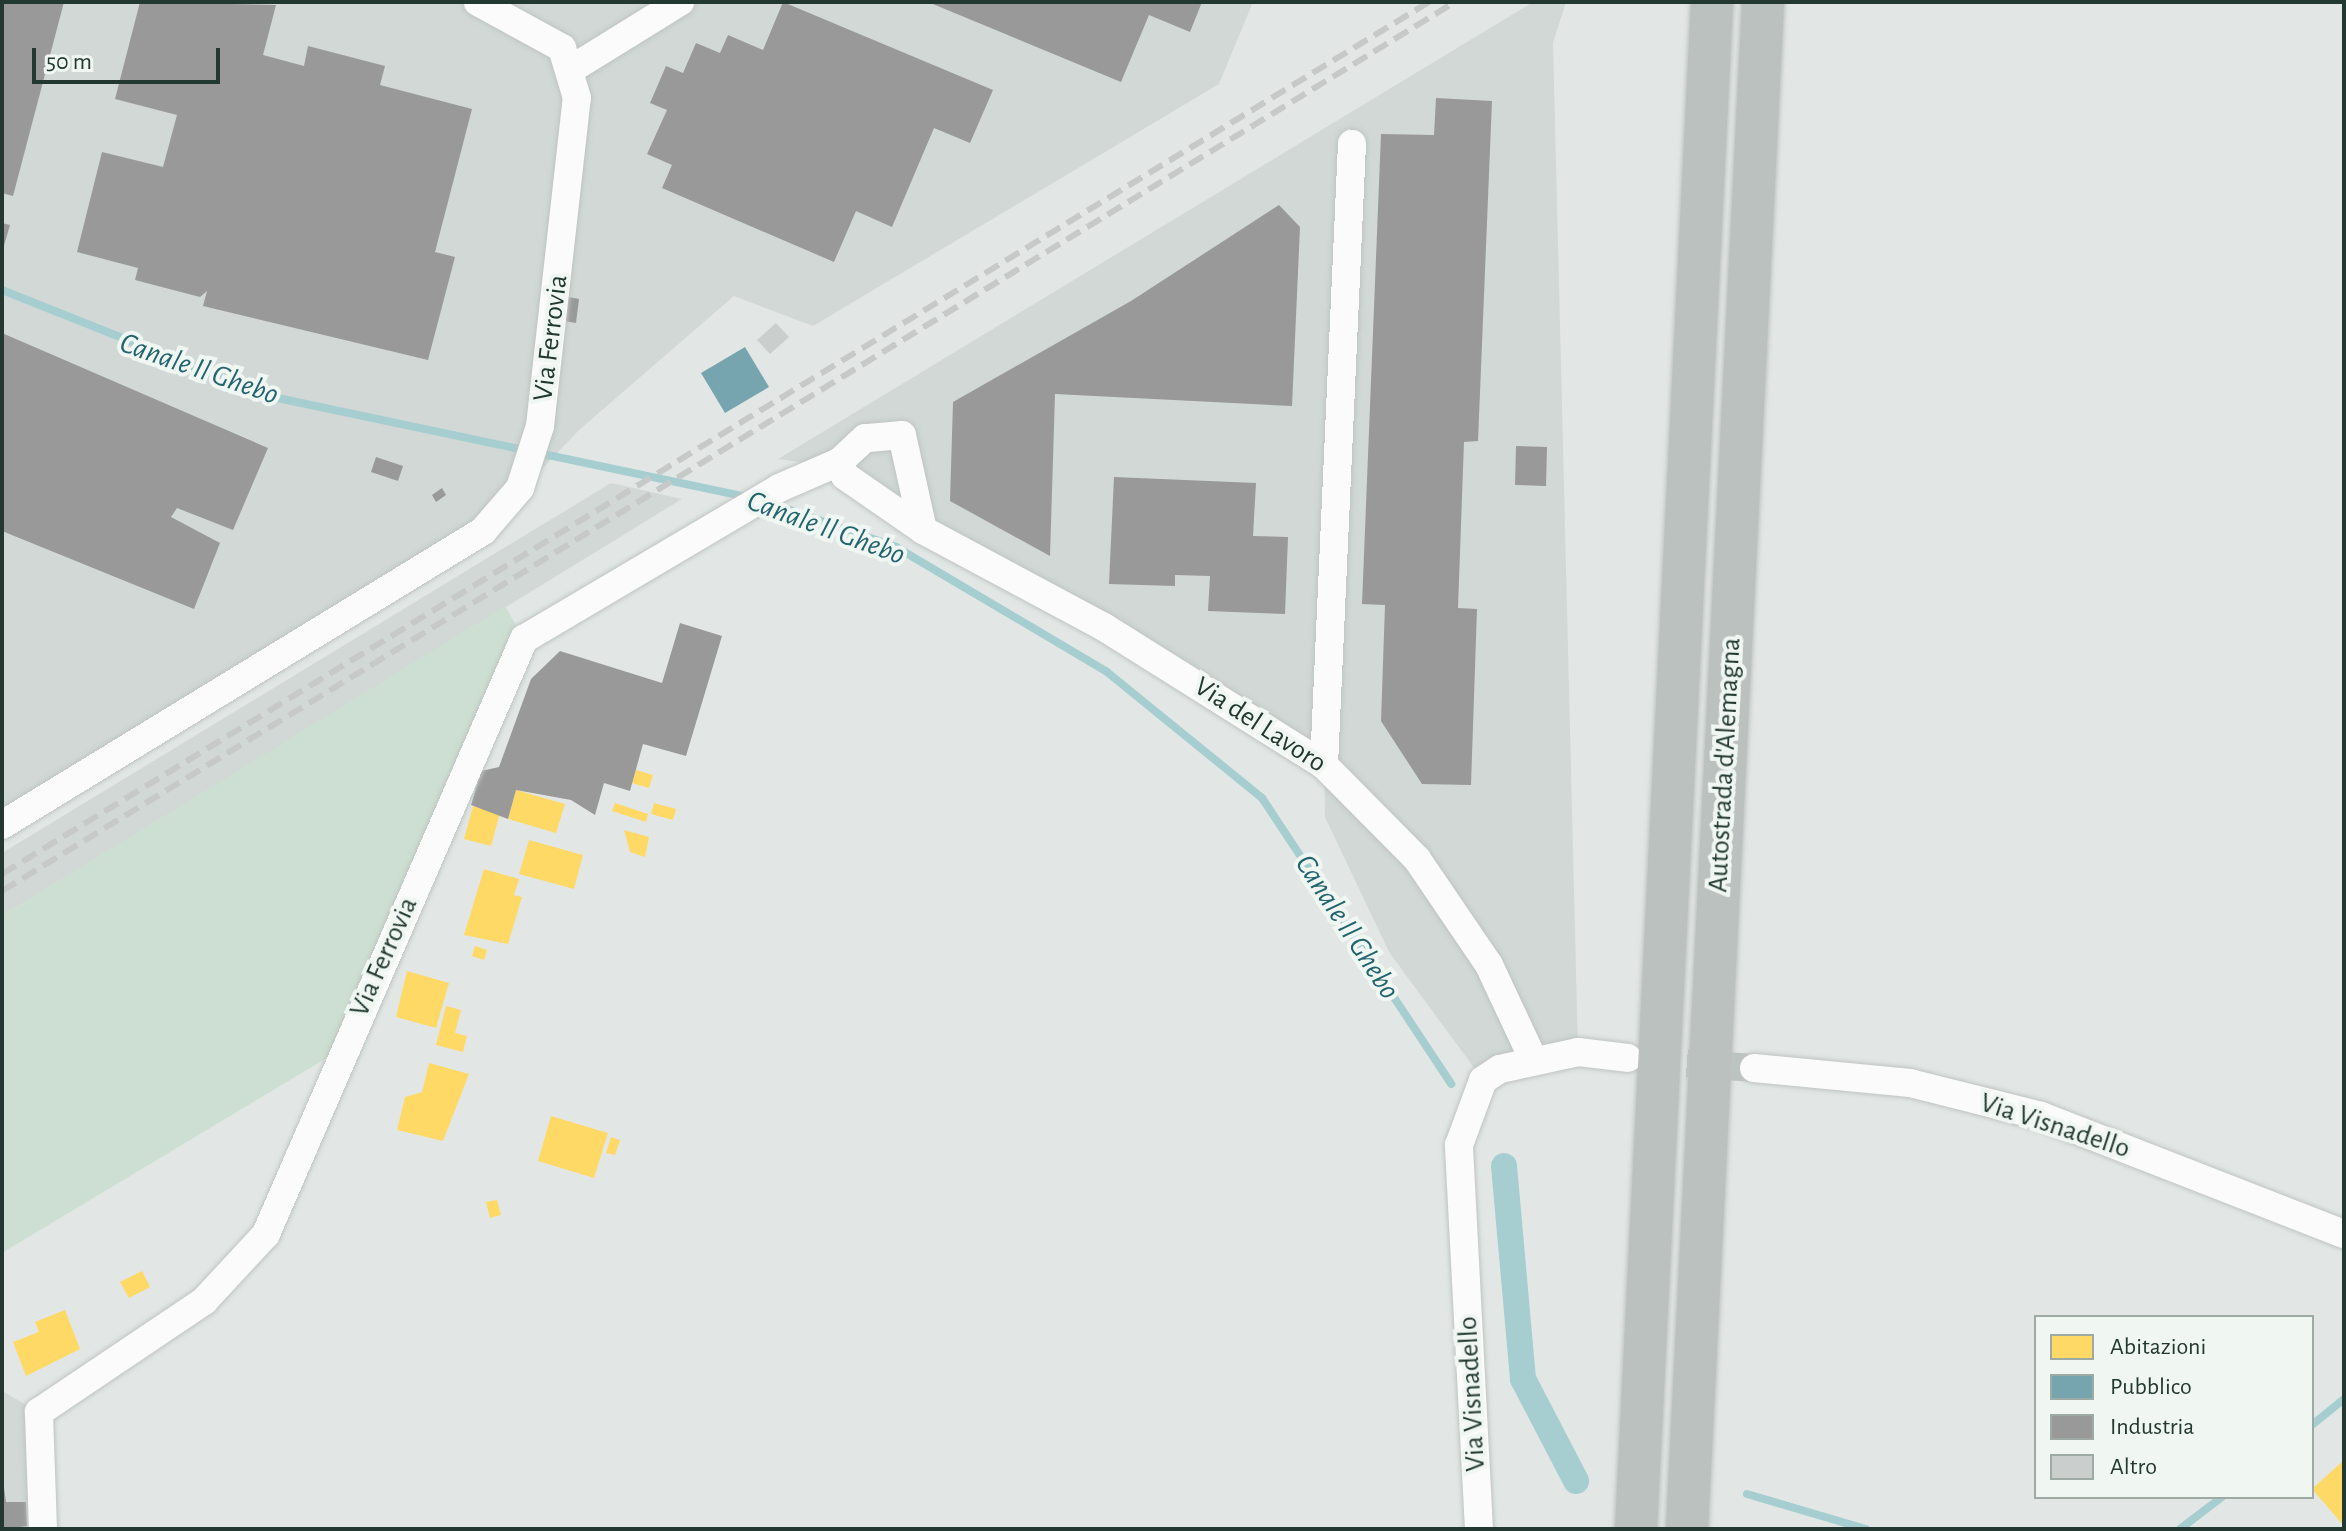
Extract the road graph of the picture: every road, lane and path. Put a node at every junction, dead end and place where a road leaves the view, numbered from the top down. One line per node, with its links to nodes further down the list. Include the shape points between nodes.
1 (478, 2): 5 (street, via 544,34)
2 (680, 2): 5 (street)
3 (1712, 2): 17 (highway, Autostrada d'Alemagna)
4 (1763, 2): 18 (highway, Autostrada d'Alemagna)
5 (573, 68): 10 (street, Via Ferrovia, via 573,149 529,473 483,531)
6 (1352, 144): 9 (street)
7 (839, 462): 8 (street, Via del Lavoro, via 845,476); 8 (street, via 865,438 902,435); 15 (street, Via Ferrovia, via 779,488 750,510 688,539 524,639 266,1234 244,1267 204,1301 39,1412)
8 (923, 530): 9 (street, Via del Lavoro, via 1104,627)
9 (1324, 765): 11 (street, Via del Lavoro, via 1417,859 1489,965)
10 (2, 825)
11 (1532, 1057): 12 (street, Via Visnadello, via 1578,1052); 16 (street, Via Visnadello, via 1483,1080 1459,1145)
12 (1628, 1058)
13 (1754, 1068): 14 (street, Via Visnadello, via 1910,1083 2041,1116)
14 (2344, 1234)
15 (43, 1529)
16 (1479, 1529)
17 (1636, 1529)
18 (1687, 1529)

